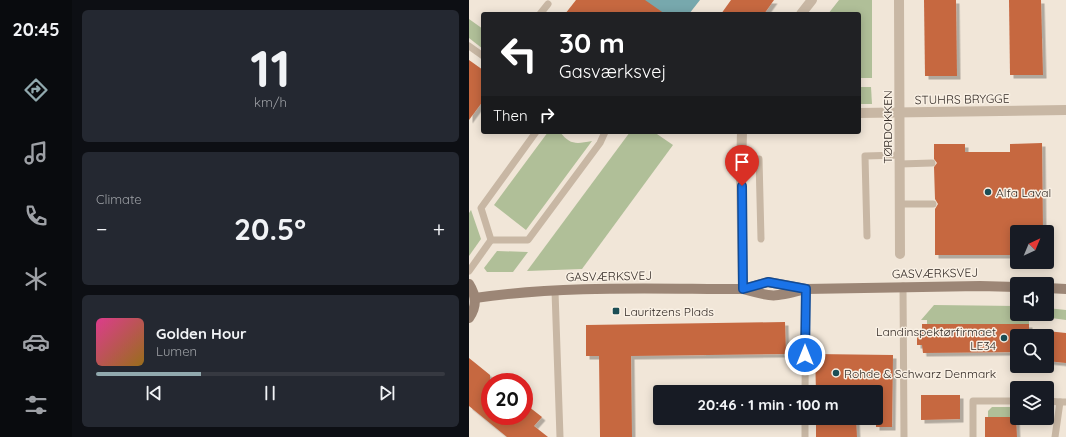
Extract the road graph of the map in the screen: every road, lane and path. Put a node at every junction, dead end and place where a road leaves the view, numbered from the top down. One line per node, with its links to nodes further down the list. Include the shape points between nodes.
1 (812, 0): 5 (street)
2 (899, 0): 10 (street, TØRDOKKEN)
3 (548, 4): 4 (lane)
4 (542, 12)
5 (803, 12)
6 (469, 46): 7 (lane)
7 (481, 55)
8 (1066, 110): 10 (street, STUHRS BRYGGE)
9 (861, 113): 10 (street, STUHRS BRYGGE)
10 (900, 113): 15 (street, TØRDOKKEN)
11 (535, 134): 21 (lane, via 481,208)
12 (604, 134): 21 (lane, via 528,240)
13 (742, 134): 28 (street)
14 (759, 159): 20 (lane)
15 (900, 159): 16 (lane); 17 (street, TØRDOKKEN); 19 (lane, via 865,156)
16 (932, 163)
17 (900, 204): 18 (lane); 22 (street, TØRDOKKEN)
18 (933, 204)
19 (867, 236)
20 (761, 239)
21 (491, 240): 23 (lane)
22 (901, 254)
23 (469, 271)
24 (469, 284): 32 (street)
25 (903, 286): 26 (street, GASVÆRKSVEJ); 29 (street, GASVÆRKSVEJ); 40 (lane)
26 (1010, 287)
27 (1054, 288): 30 (street)
28 (743, 289): 29 (street, GASVÆRKSVEJ, via 768,282); 29 (street, GASVÆRKSVEJ, via 768,296); 31 (street, GASVÆRKSVEJ)
29 (806, 289): 34 (lane)
30 (1066, 289)
31 (555, 291): 32 (street, GASVÆRKSVEJ, via 513,292); 38 (lane)
32 (475, 298): 33 (street)
33 (469, 318)
34 (805, 385)
35 (1010, 401): 41 (lane, via 973,401)
36 (1063, 402): 42 (lane)
37 (805, 425): 39 (lane)
38 (560, 437)
39 (805, 437)
40 (904, 437)
41 (973, 437)
42 (1055, 437)

